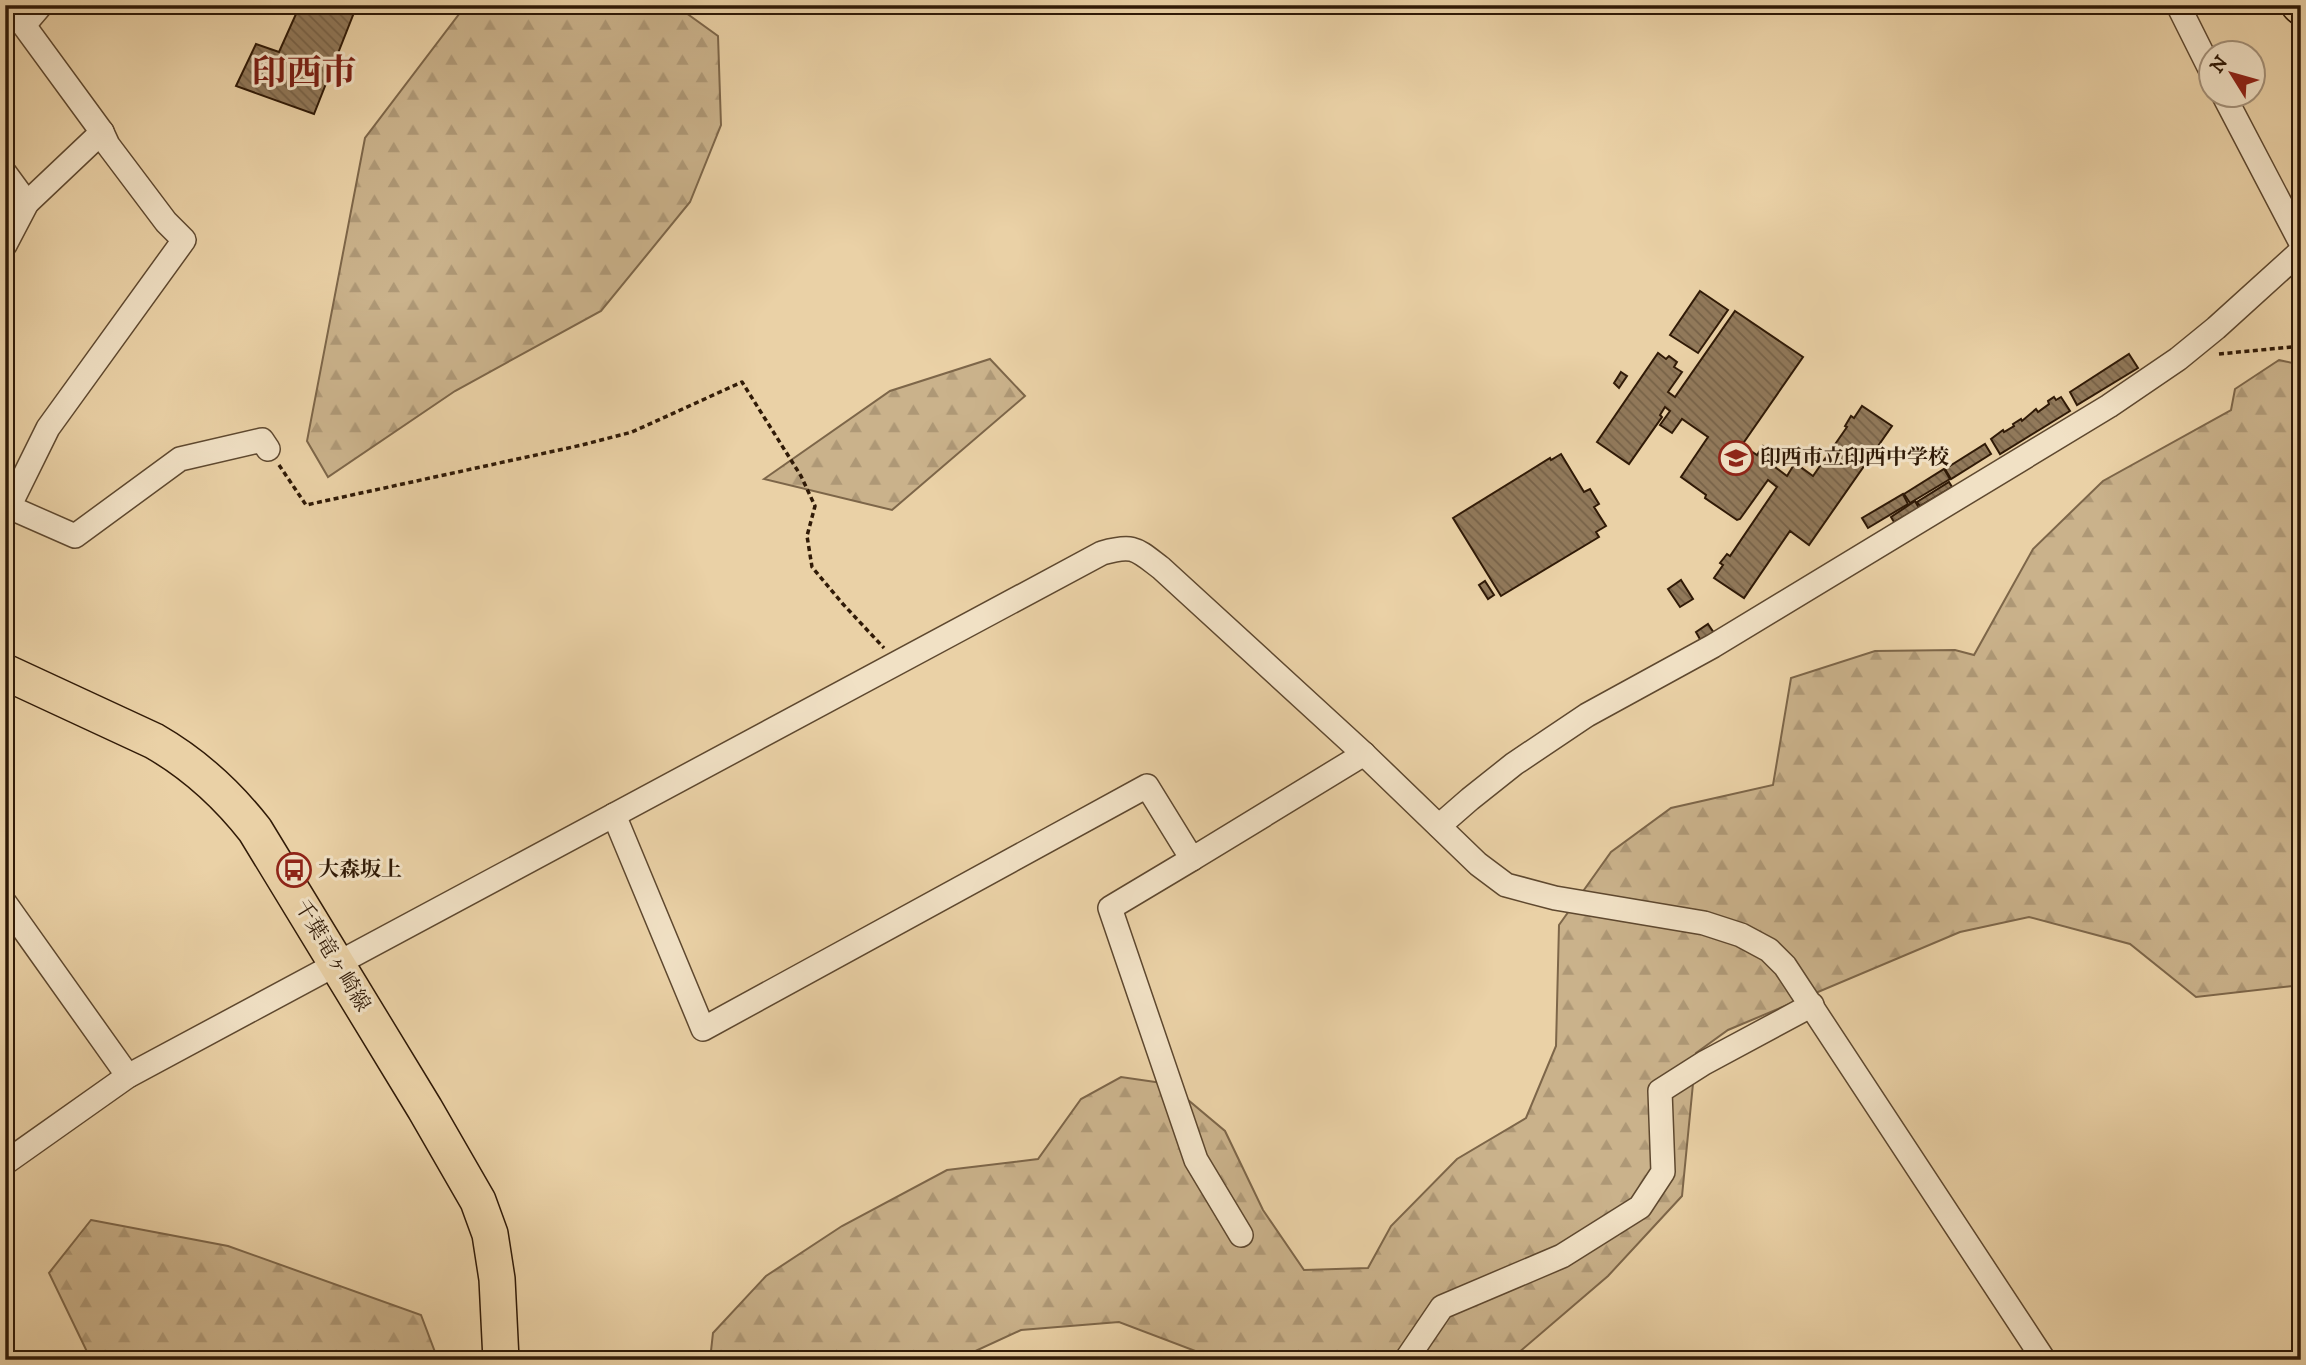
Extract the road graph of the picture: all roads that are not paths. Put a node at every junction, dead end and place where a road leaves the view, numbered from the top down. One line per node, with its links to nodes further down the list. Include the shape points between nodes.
1 (9, 5): 4 (street)
2 (41, 5): 4 (street)
3 (2178, 5): 5 (street)
4 (24, 25): 7 (street)
5 (2198, 46)
6 (2229, 108): 10 (street)
7 (102, 132): 9 (street); 14 (street, via 184,240 48,428)
8 (5, 173): 9 (street)
9 (27, 203): 11 (street)
10 (2301, 243)
11 (5, 245)
12 (2301, 251): 18 (street, via 2178,359 2109,406 1713,646 1577,722 1514,764)
13 (268, 449): 14 (street, via 262,440 180,459 75,536)
14 (7, 511)
15 (5, 672): 21 (main road, 千葉竜ヶ崎線, via 154,741 220,789 254,830)
16 (1364, 754): 17 (street, via 1161,568 1138,550 1124,547 1102,553); 18 (street); 19 (street)
17 (614, 815): 19 (street, via 703,1029 1147,786); 21 (street)
18 (1439, 827): 22 (street, via 1506,885 1555,898 1704,923 1741,935 1769,950 1786,966)
19 (1192, 859): 25 (street, via 1110,908 1196,1160)
20 (5, 903): 23 (street)
21 (337, 963): 23 (street); 26 (main road, 千葉竜ヶ崎線, via 486,1217 497,1279)
22 (1812, 1005): 27 (street, via 1660,1091 1663,1171 1640,1207 1562,1256 1442,1307); 28 (street)
23 (128, 1076): 24 (street)
24 (5, 1163)
25 (1241, 1235)
26 (501, 1360)
27 (1406, 1360)
28 (2044, 1360)

